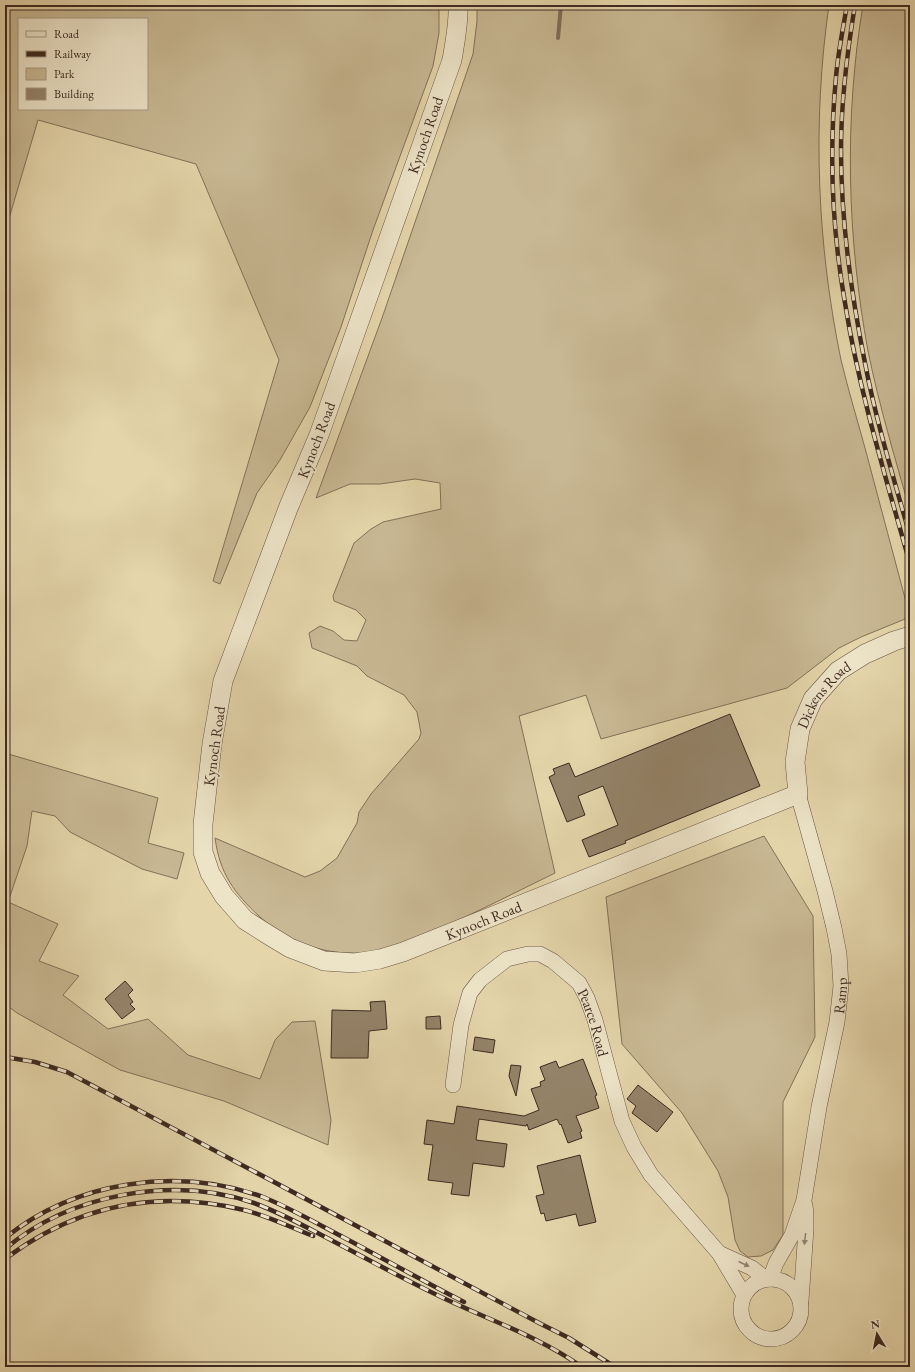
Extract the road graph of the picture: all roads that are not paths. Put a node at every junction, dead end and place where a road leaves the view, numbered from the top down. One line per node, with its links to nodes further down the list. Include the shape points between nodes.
1 (458, 5): 3 (street, Kynoch Road, via 457,35 452,60 319,435 289,506 223,681 212,744 203,824 202,852 210,873 224,896 245,920 267,934 290,948 324,961 355,963 403,952)
2 (902, 639): 3 (street, Dickens Road, via 865,654 838,671 813,699 800,729 795,762)
3 (798, 794): 5 (street, Ramp, via 834,928 841,986)
4 (453, 1085): 6 (street, Pearce Road, via 461,1024 470,993 480,980 507,959 540,954 554,961 579,983 587,998 622,1121 634,1148 651,1176)
5 (804, 1200): 7 (street, Ramp, via 792,1235); 9 (street, Ramp, one-way to 9, via 806,1215)
6 (720, 1253): 7 (street, Pearce Road, one-way to 7, via 752,1268); 8 (street, Pearce Road)
7 (768, 1279): 8 (street, via 756,1282); 9 (street, via 777,1279 788,1284 796,1291)
8 (744, 1295): 9 (street, via 741,1315 745,1325 761,1338 782,1337 792,1331 801,1312)
9 (801, 1301)

